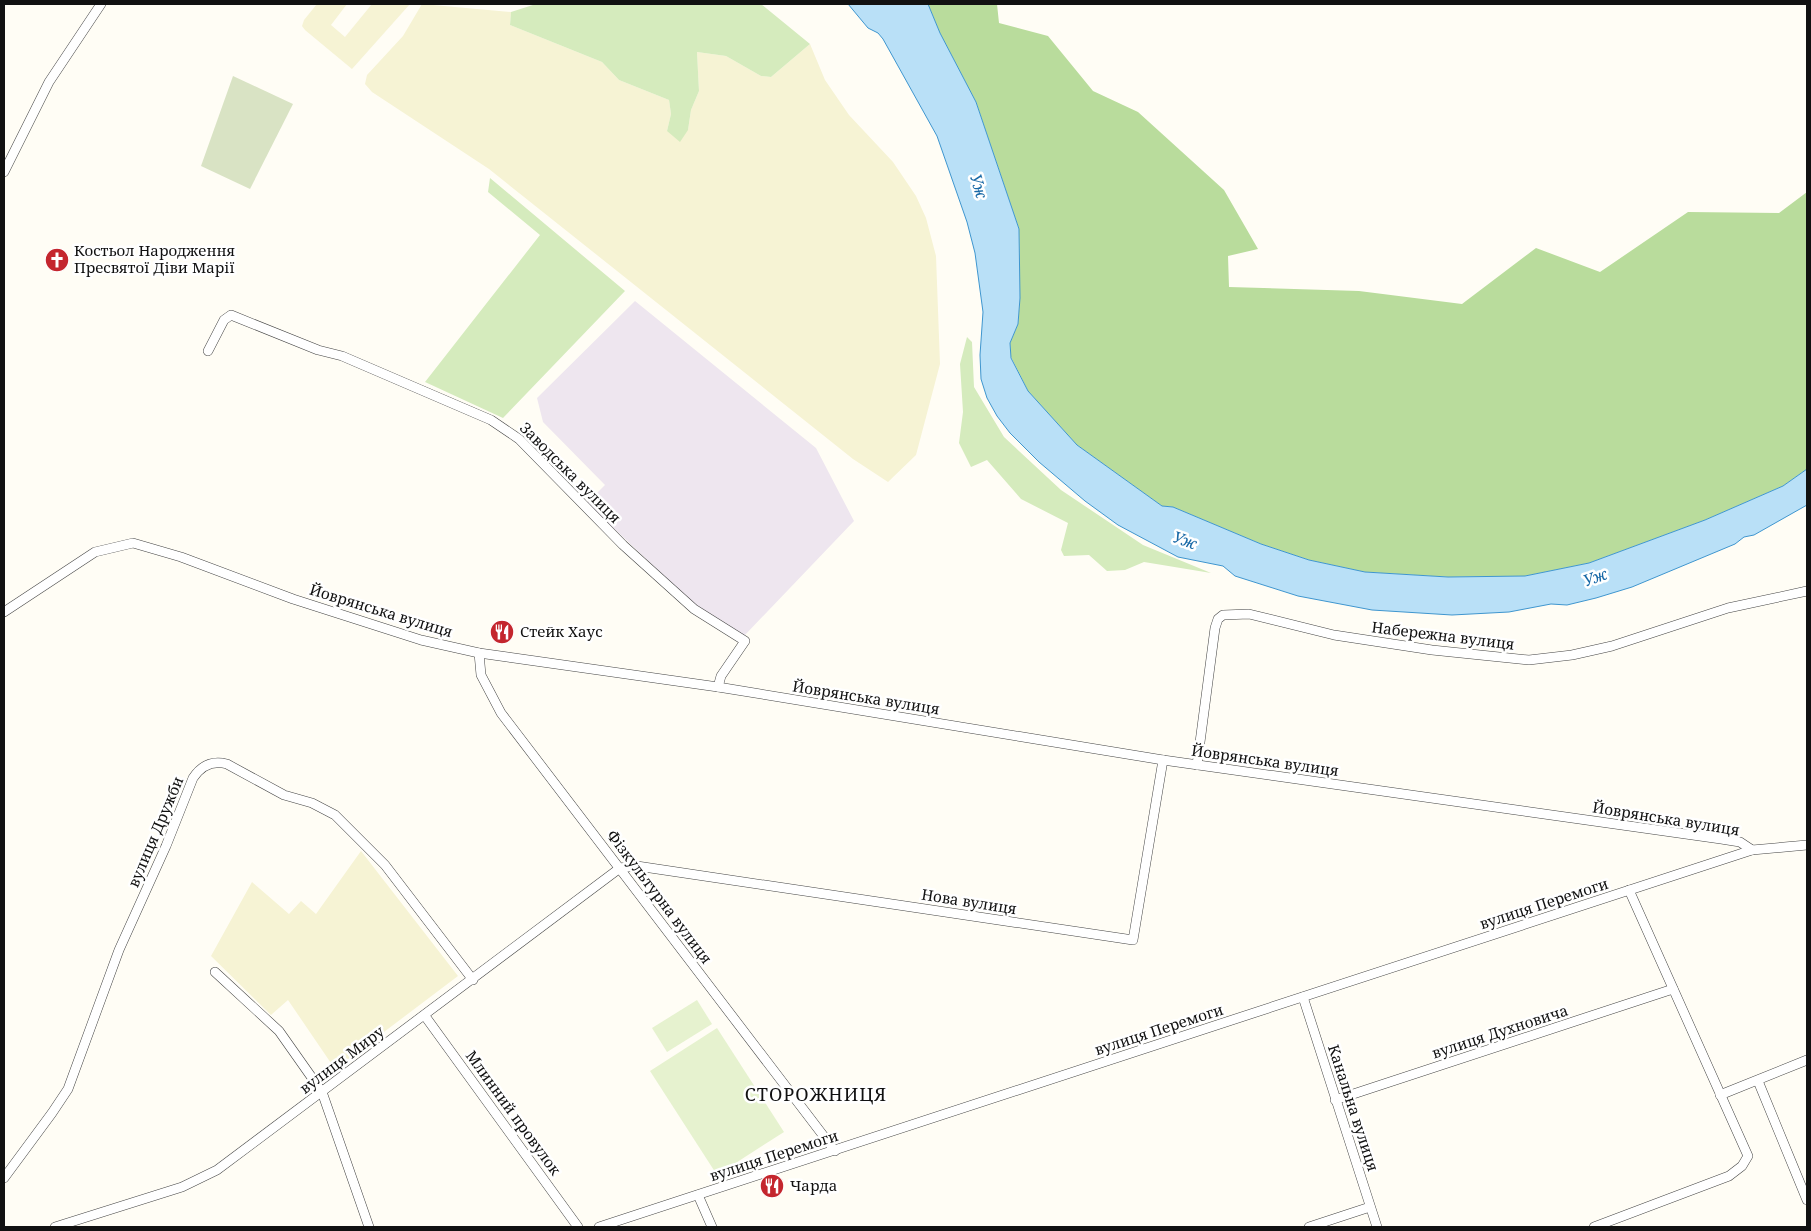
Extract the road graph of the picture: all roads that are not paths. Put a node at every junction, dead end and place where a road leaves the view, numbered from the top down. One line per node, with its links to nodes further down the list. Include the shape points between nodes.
1 (101, 4): 2 (street, via 49,82)
2 (4, 172)
3 (208, 351): 7 (street, Заводська вулиця, via 224,320 231,315 318,350 342,356 491,420 507,430 623,545 694,609 745,641 720,676)
4 (1807, 591): 9 (street, Набережна вулиця, via 1728,608 1612,646 1529,660 1334,635 1249,614 1223,615 1215,628)
5 (4, 612): 6 (street, Йоврянська вулиця, via 95,552 133,543 421,640)
6 (479, 653): 7 (street, Йоврянська вулиця); 12 (street, Фізкультурна вулиця, via 481,675 501,713)
7 (718, 687): 8 (street, Йоврянська вулиця)
8 (1163, 760): 9 (street, Йоврянська вулиця); 12 (street, Нова вулиця, via 1133,940 637,866)
9 (1197, 765): 11 (street, Йоврянська вулиця, via 1721,839 1740,842)
10 (1807, 845): 11 (street, вулиця Перемоги)
11 (1752, 850): 13 (street, вулиця Перемоги)
12 (620, 868): 15 (street, вулиця Миру); 24 (street, Фізкультурна вулиця)
13 (1629, 890): 16 (street, вулиця Перемоги); 17 (street, вулиця Перемоги)
14 (215, 972): 21 (street, via 279,1031)
15 (473, 980): 18 (street, вулиця Миру); 25 (street, вулиця Дружби, via 385,865 336,815 312,803 284,795 226,764 208,764 193,778 119,950 68,1089)
16 (1673, 990): 22 (street, вулиця Перемоги); 23 (street, вулиця Духновича)
17 (1303, 997): 23 (street, Канальна вулиця); 24 (street, вулиця Перемоги)
18 (425, 1016): 21 (street, вулиця Миру); 31 (street, Млинний провулок)
19 (1807, 1060): 20 (street)
20 (1758, 1081): 22 (street); 27 (street)
21 (322, 1092): 29 (street, вулиця Миру, via 217,1170 182,1187); 30 (street)
22 (1720, 1095): 36 (street, вулиця Перемоги, via 1748,1156 1742,1166 1730,1176)
23 (1335, 1100): 28 (street, Канальна вулиця)
24 (835, 1151): 26 (street, вулиця Перемоги)
25 (4, 1178)
26 (698, 1195): 32 (street, вулиця Перемоги); 33 (street, вулиця Перемоги)
27 (1807, 1200)
28 (1370, 1207): 34 (street); 35 (street, Канальна вулиця)
29 (55, 1227)
30 (369, 1227)
31 (578, 1227)
32 (599, 1227)
33 (712, 1227)
34 (1309, 1227)
35 (1377, 1227)
36 (1594, 1227)

